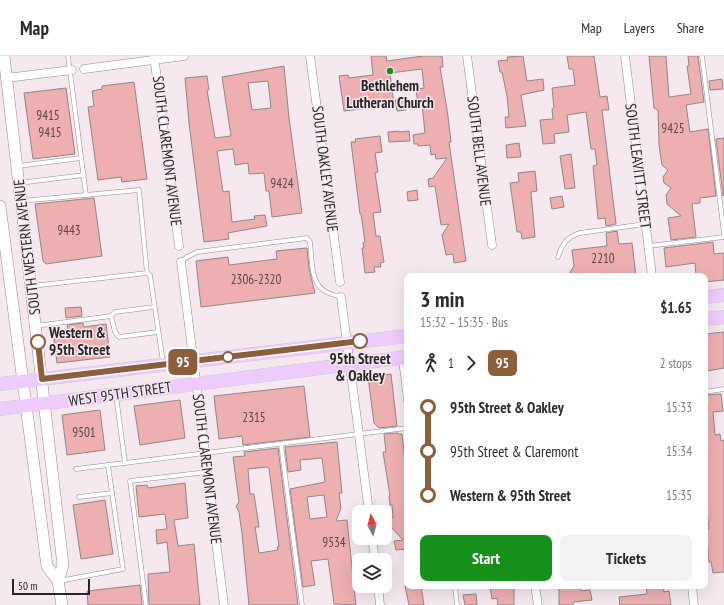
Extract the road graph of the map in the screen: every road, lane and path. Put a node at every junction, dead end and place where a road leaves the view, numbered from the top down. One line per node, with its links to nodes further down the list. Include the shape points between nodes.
1 (4, 56): 11 (main road, SOUTH WESTERN AVENUE)
2 (68, 56): 10 (lane)
3 (184, 56): 8 (street)
4 (310, 56): 29 (street, SOUTH OAKLEY AVENUE)
5 (468, 56): 22 (street, SOUTH BELL AVENUE)
6 (625, 56): 19 (street, SOUTH LEAVITT STREET)
7 (702, 56): 20 (lane)
8 (155, 58): 9 (street); 23 (street, SOUTH CLAREMONT AVENUE)
9 (84, 68)
10 (71, 70): 11 (street); 12 (lane)
11 (3, 78): 13 (main road, SOUTH WESTERN AVENUE)
12 (81, 158): 13 (lane); 14 (lane)
13 (17, 166): 15 (main road, SOUTH WESTERN AVENUE)
14 (84, 175): 15 (lane); 16 (lane)
15 (19, 183): 17 (main road, SOUTH WESTERN AVENUE)
16 (86, 194): 17 (lane); 27 (lane, via 139,190)
17 (21, 201): 30 (main road, SOUTH WESTERN AVENUE)
18 (0, 206): 21 (main road, SOUTH WESTERN AVENUE)
19 (646, 224): 24 (street, SOUTH LEAVITT STREET); 25 (lane, via 580,232 570,236 561,246)
20 (724, 235): 24 (lane)
21 (3, 244): 47 (main road, SOUTH WESTERN AVENUE)
22 (492, 245)
23 (179, 246)
24 (648, 246): 28 (street, SOUTH LEAVITT STREET)
25 (558, 257)
26 (181, 262): 32 (lane, via 186,256 197,252 307,238 310,242 314,278 323,290); 43 (street, SOUTH CLAREMONT AVENUE)
27 (147, 273): 30 (lane); 34 (lane, via 150,275)
28 (652, 273)
29 (340, 282)
30 (32, 286): 38 (main road, SOUTH WESTERN AVENUE)
31 (724, 295): 33 (main road)
32 (341, 297): 41 (street)
33 (708, 297)
34 (154, 306): 35 (lane, via 115,312); 39 (lane)
35 (111, 316): 38 (lane); 39 (lane, via 115,332 120,337)
36 (724, 317): 37 (main road)
37 (708, 319)
38 (36, 326): 46 (main road, SOUTH WESTERN AVENUE)
39 (158, 332): 45 (lane)
40 (404, 336): 41 (main road, WEST 95TH STREET)
41 (347, 343): 43 (main road, WEST 95TH STREET); 44 (street)
42 (404, 357): 44 (main road, WEST 95TH STREET)
43 (193, 361): 45 (main road, WEST 95TH STREET); 49 (street, SOUTH CLAREMONT AVENUE)
44 (350, 364): 49 (main road, WEST 95TH STREET); 57 (street)
45 (163, 365): 46 (main road, WEST 95TH STREET)
46 (42, 379): 47 (main road, WEST 95TH STREET); 53 (main road, SOUTH WESTERN AVENUE)
47 (22, 381): 48 (main road, WEST 95TH STREET); 54 (main road, SOUTH WESTERN AVENUE)
48 (0, 384)
49 (196, 384): 52 (main road, WEST 95TH STREET); 59 (street, SOUTH CLAREMONT AVENUE)
50 (724, 389): 51 (lane)
51 (708, 392)
52 (116, 395): 53 (main road, WEST 95TH STREET); 60 (lane)
53 (45, 404): 54 (main road, WEST 95TH STREET); 67 (main road, SOUTH WESTERN AVENUE, via 64,566)
54 (25, 407): 55 (main road, WEST 95TH STREET); 67 (main road, SOUTH WESTERN AVENUE, via 47,566)
55 (0, 409)
56 (404, 428): 57 (lane)
57 (359, 434): 58 (lane); 66 (street)
58 (281, 444): 59 (lane); 75 (lane)
59 (204, 454): 60 (lane); 63 (street, SOUTH CLAREMONT AVENUE)
60 (125, 463): 61 (lane)
61 (108, 465): 62 (lane); 64 (lane)
62 (76, 469)
63 (207, 472): 73 (lane, via 130,481); 74 (street, SOUTH CLAREMONT AVENUE)
64 (112, 493): 65 (lane); 67 (lane, via 123,569)
65 (79, 497)
66 (367, 505)
67 (58, 581): 72 (main road, SOUTH WESTERN AVENUE)
68 (455, 589): 77 (lane)
69 (535, 589): 78 (street)
70 (692, 589): 79 (street)
71 (379, 593): 76 (street)
72 (62, 605)
73 (146, 605)
74 (224, 605)
75 (302, 605)
76 (380, 605)
77 (457, 605)
78 (538, 605)
79 (694, 605)

